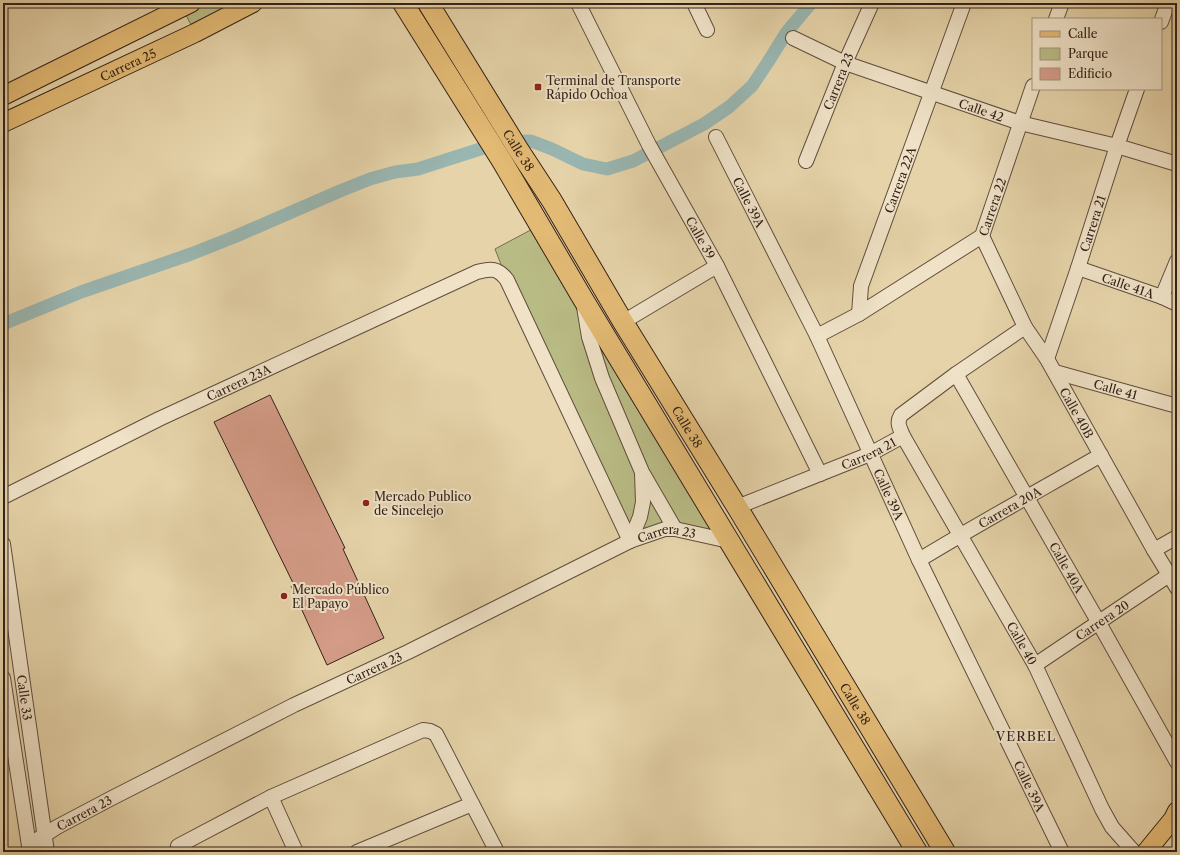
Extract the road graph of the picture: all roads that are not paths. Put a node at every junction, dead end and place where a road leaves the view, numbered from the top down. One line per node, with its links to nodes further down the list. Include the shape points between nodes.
1 (191, 3): 19 (main road)
2 (252, 3): 21 (main road, Carrera 25, via 195,33)
3 (403, 3): 31 (highway, Calle 38, via 502,161)
4 (428, 3): 34 (highway, Calle 38, via 552,201)
5 (578, 3): 28 (street, Calle 39, via 649,145)
6 (694, 3): 13 (street)
7 (872, 3): 15 (street, Carrera 23)
8 (964, 3): 18 (street, Carrera 22A)
9 (1062, 3): 11 (street)
10 (1168, 3): 12 (street)
11 (1056, 18)
12 (1162, 19)
13 (707, 30)
14 (793, 38): 15 (street, Calle 42)
15 (845, 63): 18 (street, Calle 42); 24 (street, Carrera 23)
16 (1032, 89): 20 (street, Carrera 22)
17 (1137, 90): 23 (street, Carrera 21)
18 (932, 92): 20 (street, Calle 42); 33 (street, Carrera 22A, via 861,286)
19 (3, 96)
20 (1020, 123): 23 (street, Calle 42); 26 (street, Carrera 22)
21 (3, 124)
22 (716, 137): 36 (street, Calle 39A)
23 (1117, 146): 25 (street, Calle 42); 29 (street, Carrera 21)
24 (806, 161)
25 (1177, 164)
26 (982, 236): 33 (street, Carrera 22); 35 (street, Calle 40B)
27 (1177, 261): 30 (street)
28 (717, 266): 34 (street); 45 (street, Calle 39)
29 (1078, 268): 30 (street, Calle 41A); 37 (street, Carrera 21)
30 (1162, 297): 32 (street, Calle 41A)
31 (583, 299): 44 (street, via 588,337 602,378); 53 (highway, Calle 38)
32 (1177, 304)
33 (859, 314): 36 (street)
34 (623, 322): 48 (highway, Calle 38)
35 (1025, 327): 37 (street, Calle 40B); 39 (street, Carrera 21)
36 (817, 336): 42 (street, Calle 39A)
37 (1047, 359): 38 (street, Calle 40B)
38 (1055, 372): 40 (street, Calle 41); 43 (street, Calle 40B)
39 (956, 374): 41 (street, Carrera 21, via 901,415 898,425); 47 (street, Calle 40A)
40 (1177, 406)
41 (903, 436): 42 (street, Carrera 21); 50 (street, Calle 40)
42 (870, 454): 45 (street, Carrera 21); 56 (street, Calle 39A)
43 (1101, 455): 47 (street, Carrera 20A); 55 (street, Calle 40B)
44 (642, 472): 49 (street); 52 (street, via 643,502)
45 (820, 474): 48 (street, Carrera 21)
46 (3, 498): 52 (street, Carrera 23A, via 159,419 486,269 502,273 507,280)
47 (1028, 498): 50 (street, Carrera 20A); 59 (street, Calle 40A)
48 (737, 507): 74 (highway, Calle 38)
49 (675, 529): 52 (street, Carrera 23, via 656,531); 53 (street, Carrera 23)
50 (961, 534): 56 (street, Carrera 20A); 60 (street, Calle 40)
51 (1177, 537): 55 (street)
52 (630, 541): 66 (street, Carrera 23, via 408,652 294,705)
53 (729, 541): 73 (highway, Calle 38)
54 (3, 544): 66 (street, Calle 33)
55 (1154, 550): 57 (street, Calle 40B)
56 (918, 560): 75 (street, Calle 39A)
57 (1169, 575): 58 (street, Calle 40B); 59 (street, Carrera 20)
58 (1177, 588)
59 (1099, 623): 60 (street, Carrera 20); 62 (street, Calle 40A)
60 (1035, 665): 76 (street, Calle 40, via 1102,809 1112,827)
61 (3, 678): 68 (street, Calle 33)
62 (1177, 762)
63 (271, 797): 64 (street, via 423,730 436,734); 67 (street); 70 (street)
64 (472, 804): 71 (street); 72 (street)
65 (1177, 811): 77 (main road, via 1173,820)
66 (45, 835): 68 (street, Carrera 23); 69 (street, Calle 33)
67 (178, 846)
68 (29, 848)
69 (47, 852)
70 (296, 852)
71 (357, 852)
72 (497, 852)
73 (917, 852)
74 (945, 852)
75 (1062, 852)
76 (1134, 852)
77 (1146, 852)

